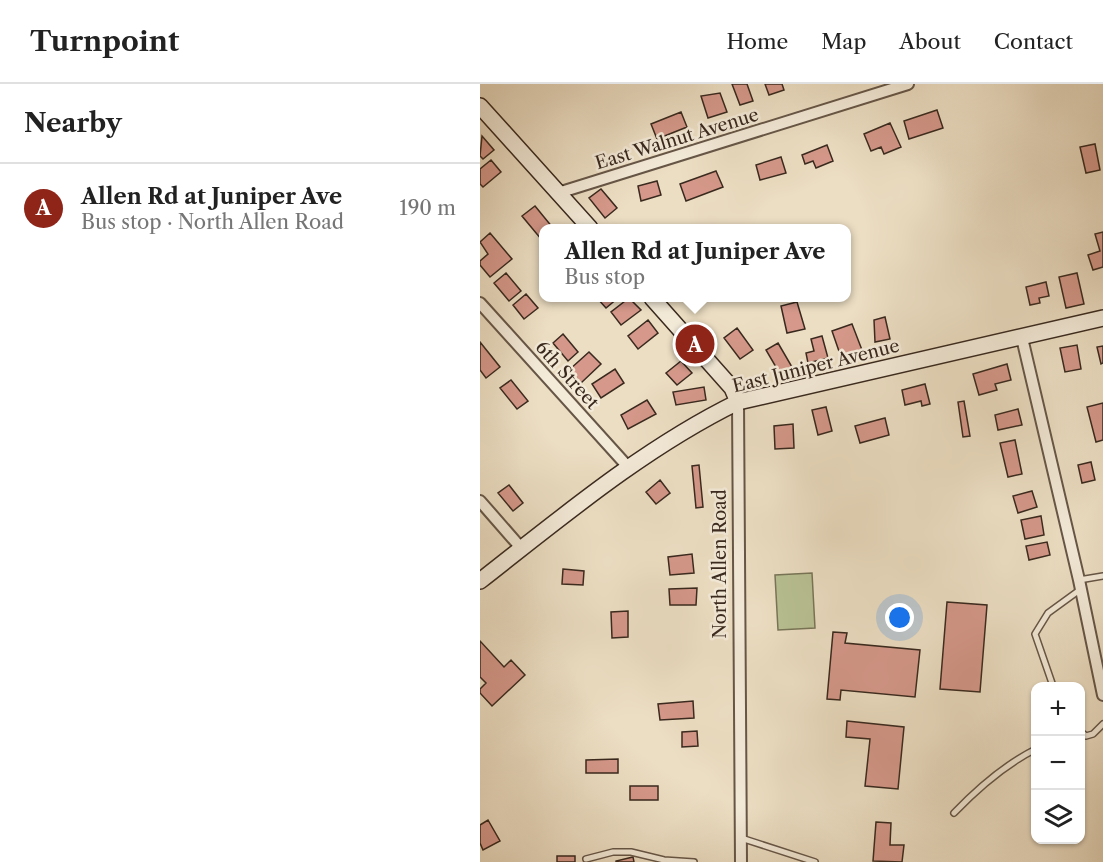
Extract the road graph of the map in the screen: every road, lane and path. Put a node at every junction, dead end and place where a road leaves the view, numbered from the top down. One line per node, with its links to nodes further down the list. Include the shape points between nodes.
1 (908, 84): 3 (street, East Walnut Avenue)
2 (480, 106): 3 (street)
3 (558, 194): 4 (street)
4 (586, 224)
5 (656, 302): 9 (street, via 732,388)
6 (480, 303): 10 (street, 6th Street)
7 (1103, 318): 8 (street, East Juniper Avenue)
8 (1022, 338): 9 (street, East Juniper Avenue); 15 (street)
9 (738, 402): 10 (street, East Juniper Avenue, via 705,417); 22 (street, North Allen Road)
10 (629, 468): 12 (street, East Juniper Avenue)
11 (480, 501): 12 (street)
12 (522, 549): 14 (street, East Juniper Avenue)
13 (1103, 576): 15 (lane)
14 (480, 581)
15 (1080, 584): 16 (lane, via 1048,613 1035,634); 17 (street)
16 (1051, 682)
17 (1103, 694)
18 (1103, 724): 19 (lane)
19 (1085, 736)
20 (1031, 751): 21 (lane, via 979,787)
21 (954, 813)
22 (741, 838): 25 (street, North Allen Road); 26 (lane)
23 (586, 859): 24 (lane, via 631,852)
24 (694, 862)
25 (741, 862)
26 (815, 862)

